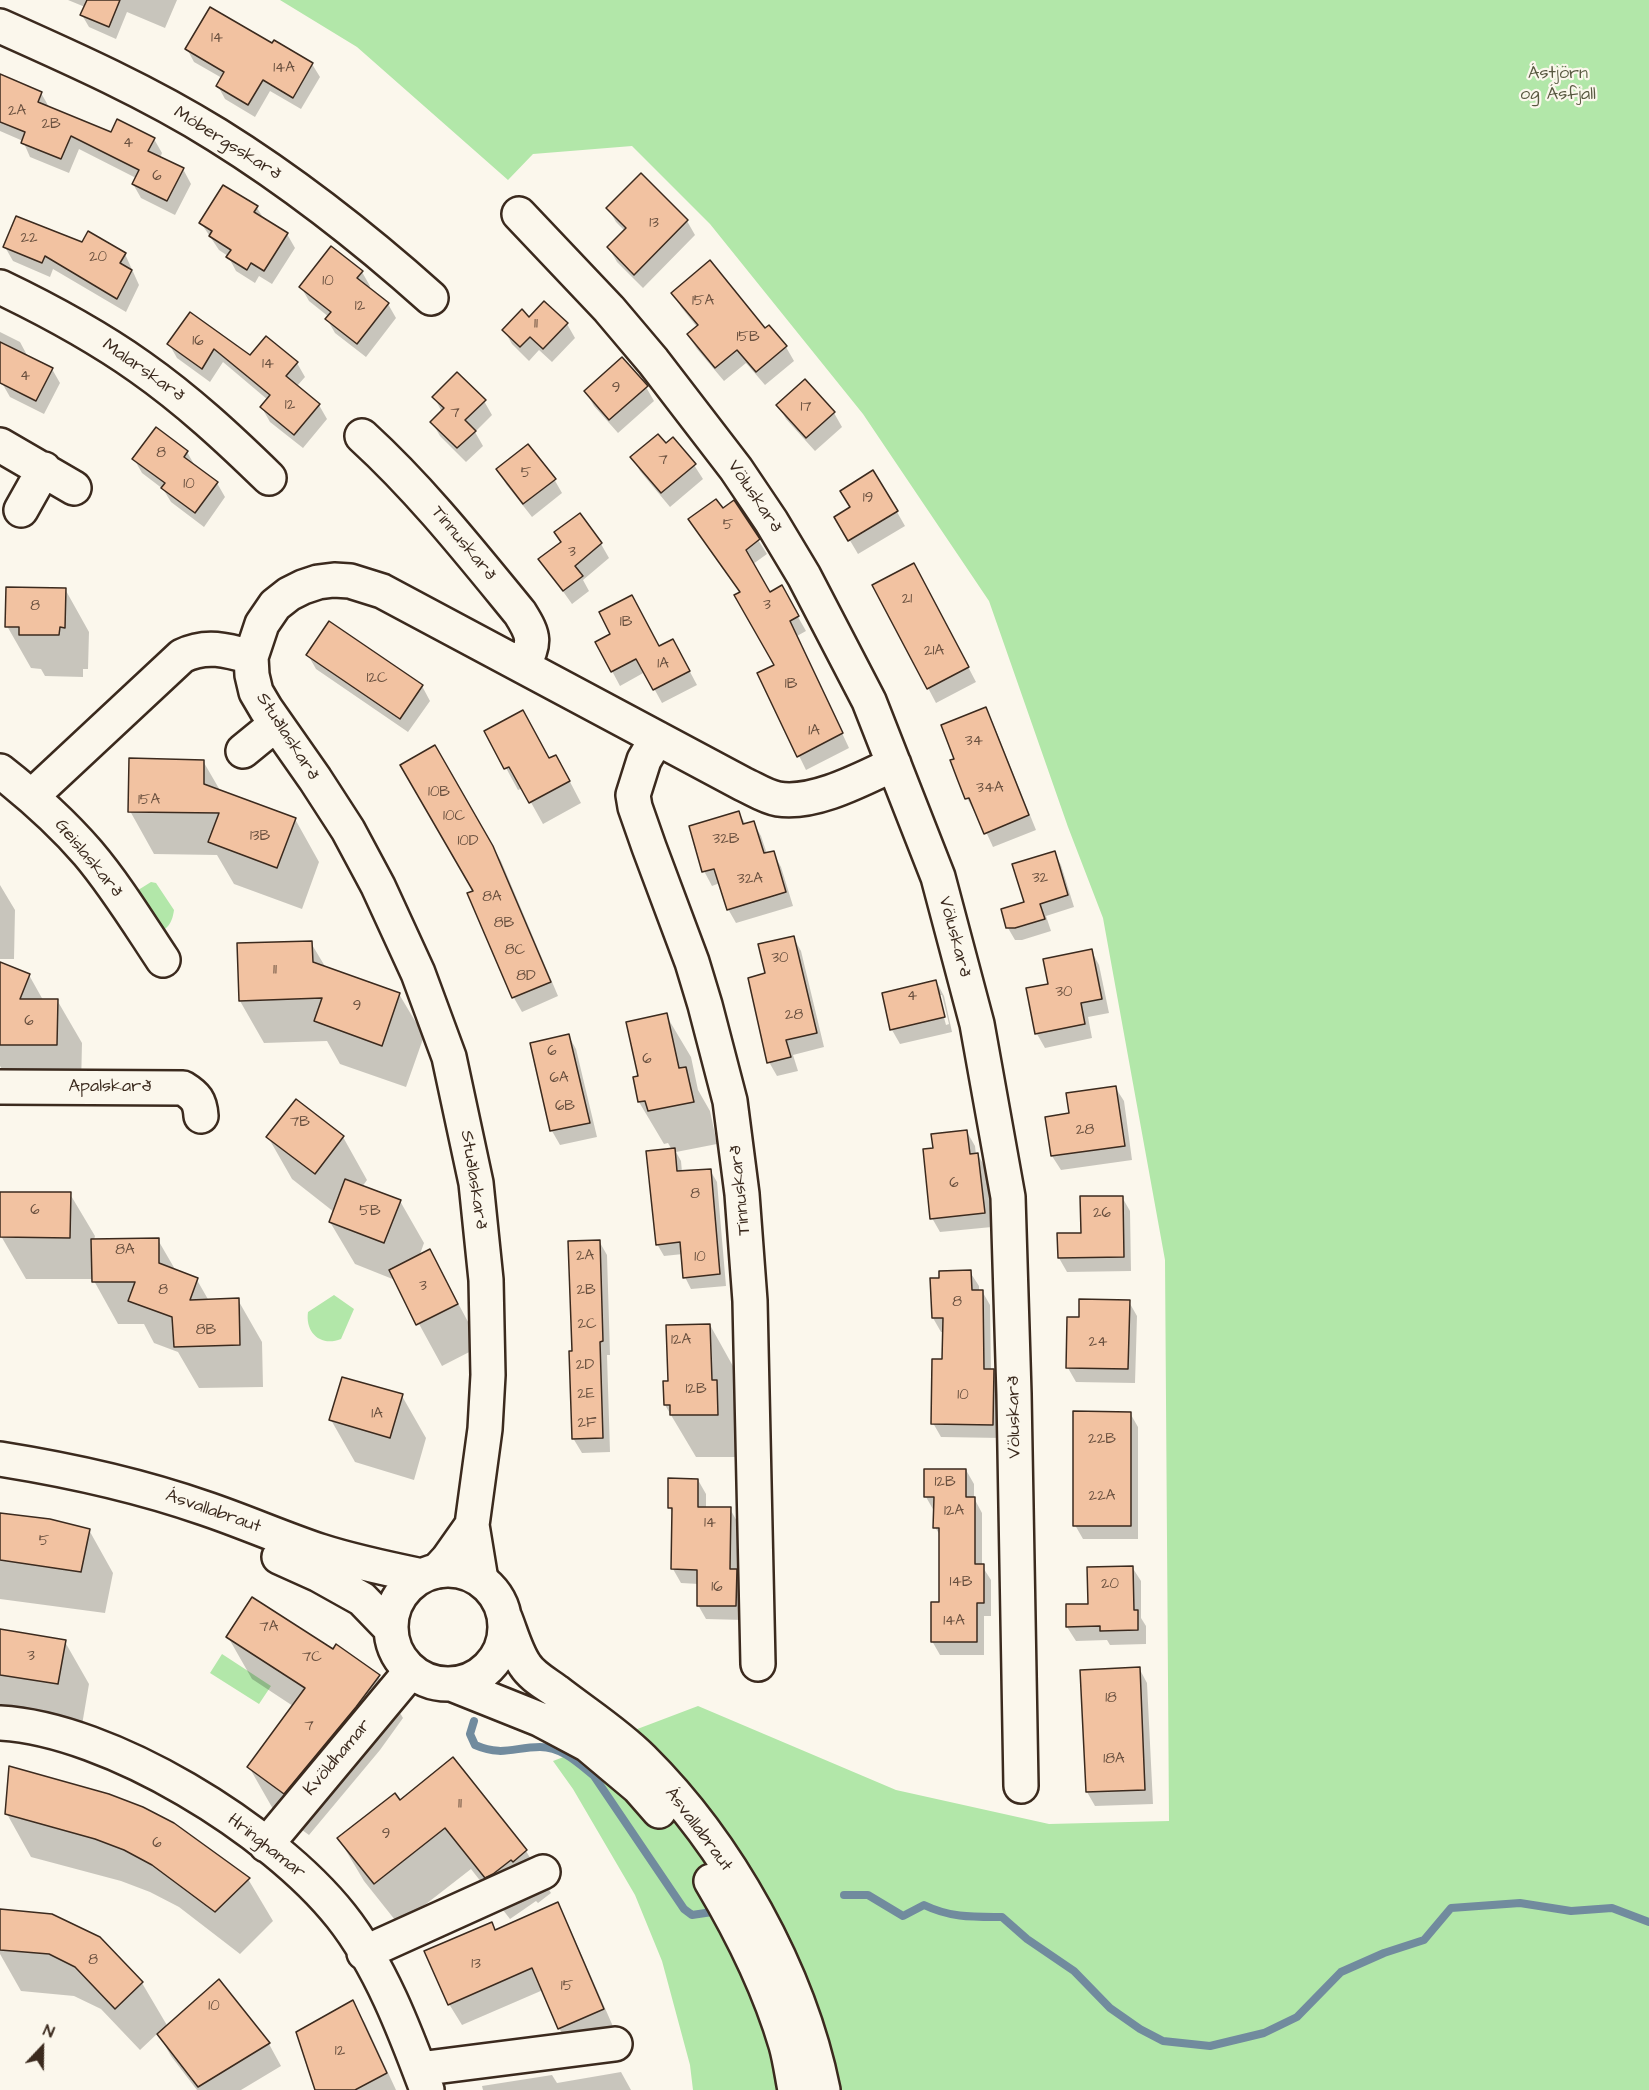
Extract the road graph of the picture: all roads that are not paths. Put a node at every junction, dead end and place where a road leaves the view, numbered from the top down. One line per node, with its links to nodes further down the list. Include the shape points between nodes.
1 (0, 26): 4 (street, Móbergsskarð, via 96,69 216,134 328,210)
2 (519, 214): 16 (street, Völuskarð, via 609,309 736,469 771,521 837,637)
3 (0, 287): 8 (street, Malarskarð, via 90,334 140,366)
4 (431, 298)
5 (362, 436): 12 (street, Tinnuskarð, via 420,493 520,613 531,635 532,648)
6 (0, 445): 7 (street)
7 (44, 470): 9 (street); 10 (street)
8 (269, 478)
9 (74, 488)
10 (21, 510)
11 (251, 657): 12 (street, Stuðlaskarð, via 262,624 275,605 303,587 334,580 382,591); 13 (street, Stuðlaskarð, via 256,692); 18 (street, via 213,648 182,656)
12 (523, 666): 14 (street, Stuðlaskarð)
13 (276, 723): 15 (street); 24 (street, Stuðlaskarð, via 348,830 378,886 405,943 449,1057 476,1183 486,1280 485,1429)
14 (657, 738): 16 (street, Stuðlaskarð, via 775,799 805,799); 29 (street, Tinnuskarð, via 644,760 633,795 635,807 705,1005 730,1101 742,1194 750,1301)
15 (243, 751)
16 (894, 764): 33 (street, Völuskarð, via 938,877 965,973 1008,1197)
17 (0, 771): 18 (street, Geislaskarð)
18 (32, 796): 19 (street, Geislaskarð, via 88,853)
19 (163, 960)
20 (0, 1087): 21 (street, Apalskarð, via 183,1088 195,1095)
21 (201, 1116)
22 (0, 1459): 25 (street, Ásvallabraut, via 128,1485 358,1563)
23 (0, 1482): 28 (street, Ásvallabraut, via 105,1500 267,1552 362,1599)
24 (472, 1525): 25 (street, Stuðlaskarð, via 448,1559); 26 (street, Stuðlaskarð)
25 (430, 1574): 26 (street, via 460,1571); 28 (street, via 409,1585 399,1598)
26 (481, 1580): 27 (street, via 501,1603)
27 (505, 1618): 31 (street, via 505,1638 498,1656 486,1671 470,1681); 40 (street, Ásvallabraut, via 524,1664 641,1758 719,1854 757,1913 796,1995 816,2053)
28 (391, 1629): 30 (street, via 400,1659)
29 (758, 1664)
30 (411, 1671): 31 (street, via 431,1682); 34 (street, Kvöldhamar)
31 (454, 1684): 39 (street, Ásvallabraut, via 588,1744 638,1787 682,1837 739,1928 764,1983 786,2046)
32 (0, 1723): 34 (street, Hringhamar, via 52,1732 126,1758 236,1821)
33 (1022, 1785)
34 (266, 1845): 36 (street, Hringhamar, via 312,1882 342,1917)
35 (543, 1872): 36 (street)
36 (364, 1953): 38 (street, Hringhamar, via 403,2027)
37 (615, 2044): 38 (street)
38 (423, 2080)
39 (795, 2090)
40 (823, 2090)

